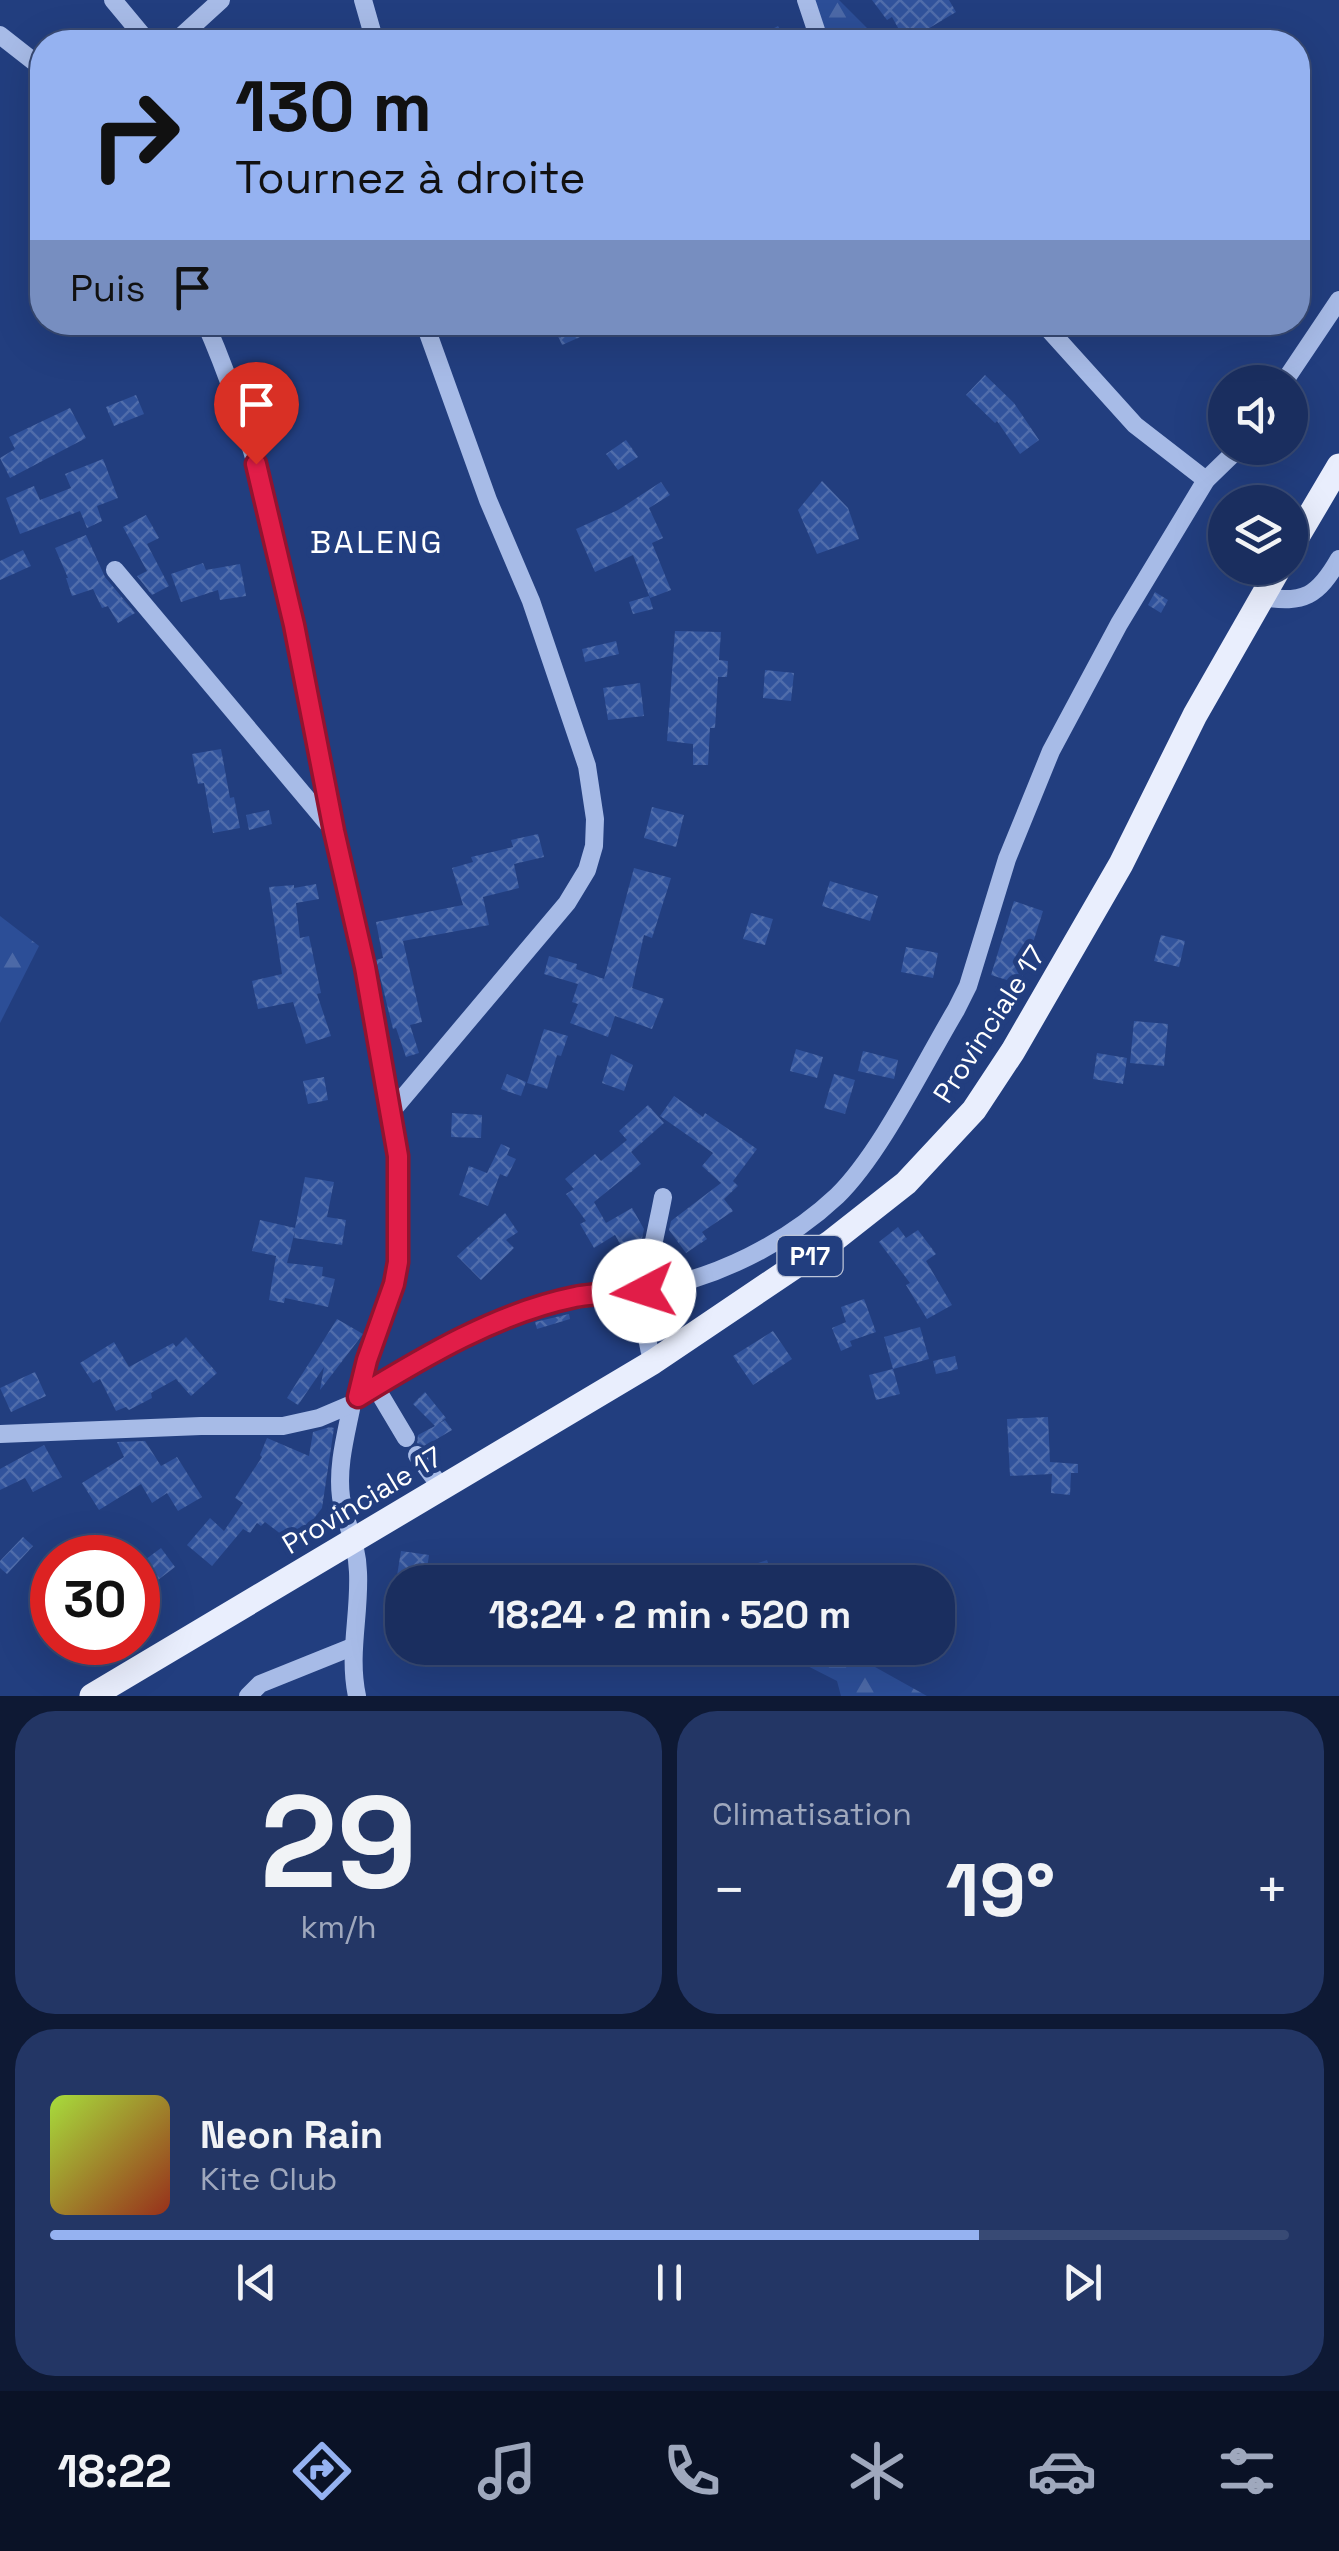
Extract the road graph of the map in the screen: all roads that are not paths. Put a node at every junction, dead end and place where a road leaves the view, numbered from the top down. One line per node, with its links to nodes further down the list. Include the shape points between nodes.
1 (113, 0): 5 (street)
2 (222, 0): 6 (street)
3 (362, 0): 7 (street)
4 (806, 0): 8 (street)
5 (138, 30)
6 (188, 30)
7 (371, 30)
8 (816, 30)
9 (0, 35): 10 (street)
10 (30, 59)
11 (1339, 300): 15 (street)
12 (211, 335): 24 (street, via 256,464)
13 (429, 335): 25 (street, via 588,766 594,846 567,903)
14 (1054, 335): 18 (street, via 1134,425)
15 (1295, 365)
16 (1222, 465): 18 (street)
17 (1339, 466): 19 (main road)
18 (1206, 480): 27 (street, via 1051,750 1007,859 968,986 854,1177 812,1216 742,1260)
19 (1308, 519)
20 (1339, 558): 23 (street, via 1302,599)
21 (115, 570): 24 (street)
22 (1269, 585): 23 (main road, Provinciale 17 / P17)
23 (1262, 597): 28 (main road, Provinciale 17 / P17, via 1050,990 974,1110 896,1192)
24 (334, 831): 25 (street)
25 (391, 1112): 30 (street, via 398,1262)
26 (663, 1197): 27 (street)
27 (644, 1291): 28 (street); 29 (street, via 576,1297 528,1311)
28 (652, 1362): 34 (main road, Provinciale 17 / P17)
29 (375, 1386): 30 (street); 32 (street)
30 (355, 1401): 31 (street, via 283,1426); 35 (street, via 340,1469 344,1516)
31 (0, 1434)
32 (406, 1438)
33 (417, 1455): 34 (street)
34 (441, 1487): 35 (main road, Provinciale 17 / P17)
35 (355, 1539): 36 (street); 37 (main road, Provinciale 17 / P17)
36 (352, 1647): 38 (street, via 260,1684); 39 (street)
37 (92, 1696)
38 (248, 1696)
39 (357, 1696)

